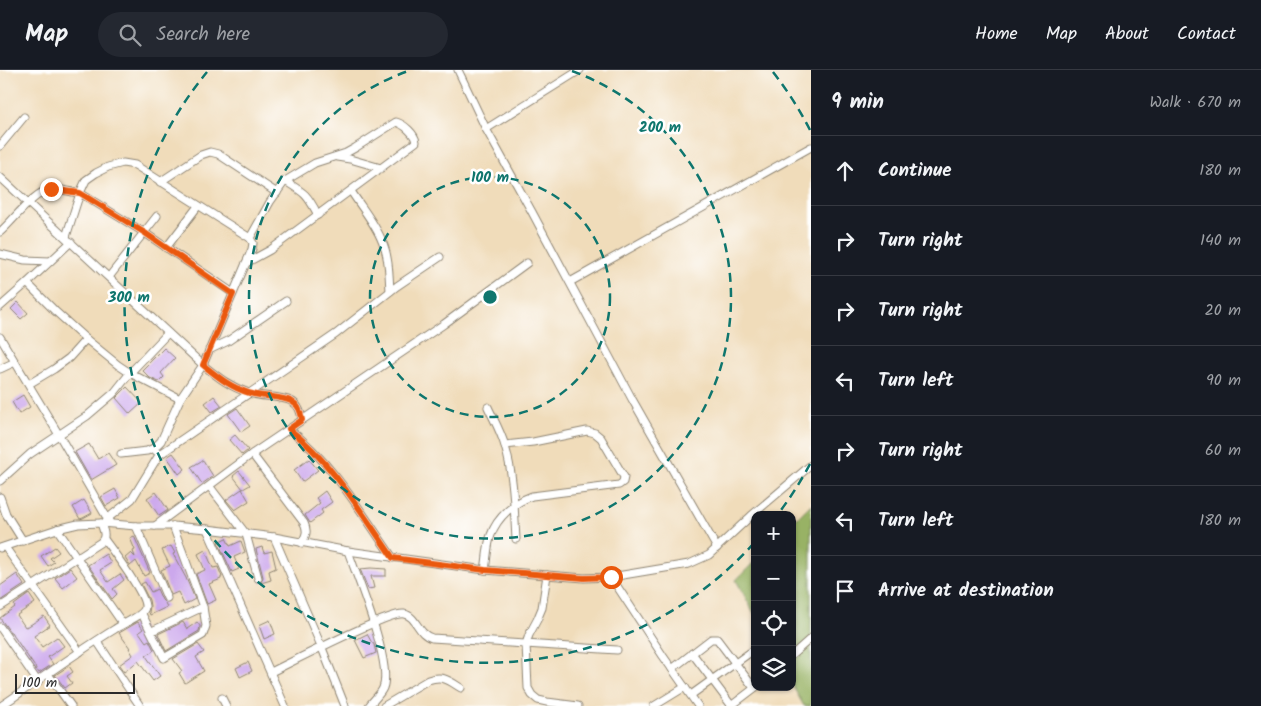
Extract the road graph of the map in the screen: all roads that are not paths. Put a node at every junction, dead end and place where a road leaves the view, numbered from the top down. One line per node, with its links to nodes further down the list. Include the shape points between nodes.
1 (458, 70): 4 (street)
2 (580, 70): 4 (street)
3 (24, 117): 5 (street)
4 (486, 129): 30 (street)
5 (0, 146)
6 (811, 147): 30 (street)
7 (334, 156): 8 (street); 8 (street, via 346,153 400,122 413,134 416,142); 10 (street)
8 (381, 168): 12 (street)
9 (0, 176): 15 (street)
10 (285, 181): 14 (street); 17 (street, via 306,194)
11 (160, 182): 13 (street, via 135,165 123,163 96,173 86,180); 14 (street, via 210,152); 16 (street)
12 (351, 190): 17 (street); 32 (street, via 383,242)
13 (80, 193): 15 (street, via 51,189); 20 (street); 22 (street)
14 (277, 193): 21 (street)
15 (28, 203): 19 (street); 22 (street)
16 (198, 206): 21 (street); 23 (street)
17 (318, 215): 27 (street)
18 (157, 216): 20 (street)
19 (0, 232)
20 (145, 233): 23 (street); 29 (street)
21 (250, 238): 27 (street, via 253,243)
22 (69, 239): 26 (street); 29 (street)
23 (166, 248): 33 (street)
24 (0, 254): 26 (street)
25 (440, 257): 32 (street)
26 (50, 261): 31 (street)
27 (246, 263): 33 (street)
28 (527, 263): 48 (street, via 444,324)
29 (109, 277): 36 (street)
30 (570, 282): 74 (street)
31 (27, 283): 35 (street); 38 (street)
32 (390, 291): 45 (street, via 336,334)
33 (233, 294): 39 (street)
34 (286, 301): 39 (street)
35 (0, 307)
36 (168, 333): 41 (street); 43 (street)
37 (0, 337): 40 (street)
38 (86, 339): 43 (street); 44 (street, via 69,358)
39 (209, 351): 41 (street)
40 (15, 362): 42 (street); 44 (street)
41 (203, 365): 45 (street, via 225,383); 46 (street)
42 (0, 369)
43 (130, 373): 46 (street); 50 (street, via 114,393)
44 (29, 384): 50 (street)
45 (249, 393): 48 (street, via 290,401 299,407); 55 (street)
46 (180, 399): 52 (street, via 161,441)
47 (488, 407): 51 (street)
48 (302, 420): 49 (street)
49 (289, 429): 54 (street); 77 (street, via 323,461)
50 (59, 435): 57 (street, via 30,454); 61 (street)
51 (505, 445): 60 (street); 60 (street, via 587,430 601,438 624,477 619,485 532,496)
52 (154, 448): 53 (street); 55 (street)
53 (121, 454)
54 (252, 454): 58 (street); 72 (street, via 307,528)
55 (159, 455): 61 (street, via 132,499)
56 (811, 465): 74 (street)
57 (0, 481)
58 (210, 487): 64 (street); 67 (street)
59 (0, 498): 71 (street)
60 (514, 506): 70 (street); 78 (street, via 500,520 491,536)
61 (106, 522): 62 (street); 65 (street); 69 (street)
62 (136, 526): 64 (street); 83 (street)
63 (173, 526): 64 (street); 66 (street); 85 (street)
64 (155, 527)
65 (57, 529): 71 (street); 76 (street)
66 (207, 529): 67 (street); 102 (street)
67 (246, 534): 68 (street); 81 (street)
68 (274, 537): 72 (street); 94 (street)
69 (104, 539): 76 (street); 86 (street, via 145,604)
70 (516, 539)
71 (23, 541): 73 (street)
72 (302, 543): 75 (street)
73 (3, 548): 82 (street)
74 (717, 548): 80 (street, via 689,564)
75 (348, 551): 77 (street); 87 (street)
76 (77, 556): 82 (street); 88 (street)
77 (393, 558): 78 (street)
78 (485, 570): 79 (street)
79 (547, 575): 80 (street); 93 (street, via 542,608)
80 (611, 577): 101 (street)
81 (258, 578)
82 (33, 586): 84 (street); 97 (street)
83 (167, 598)
84 (0, 606)
85 (203, 607): 90 (street); 90 (street, via 206,626 203,634 164,658)
86 (142, 614): 88 (street); 90 (street)
87 (374, 623): 93 (street, via 406,614 420,632 432,638); 94 (street); 118 (street, via 385,678 383,688)
88 (123, 624): 92 (street)
89 (0, 627): 105 (street)
90 (152, 631)
91 (811, 638): 96 (street)
92 (96, 641): 97 (street); 114 (street)
93 (526, 644): 95 (street); 120 (street, via 528,688 532,695 538,700)
94 (322, 648): 102 (street); 117 (street)
95 (617, 650)
96 (796, 651)
97 (80, 652): 103 (street)
98 (751, 652): 100 (street)
99 (692, 653): 100 (street, via 714,638); 101 (street); 104 (street)
100 (736, 662): 104 (street); 106 (street)
101 (672, 668): 107 (street)
102 (271, 672): 116 (street)
103 (48, 674): 105 (street); 113 (street)
104 (713, 679): 110 (street); 123 (street)
105 (38, 682): 112 (street)
106 (751, 683)
107 (685, 687): 110 (street); 121 (street)
108 (461, 688): 119 (street, via 443,677 436,677)
109 (751, 691): 123 (street)
110 (691, 695): 122 (street)
111 (222, 698): 115 (street)
112 (4, 705)
113 (71, 706)
114 (140, 706)
115 (226, 706)
116 (285, 706)
117 (345, 706)
118 (369, 706)
119 (384, 706)
120 (578, 706)
121 (654, 706)
122 (698, 706)
123 (731, 706)

